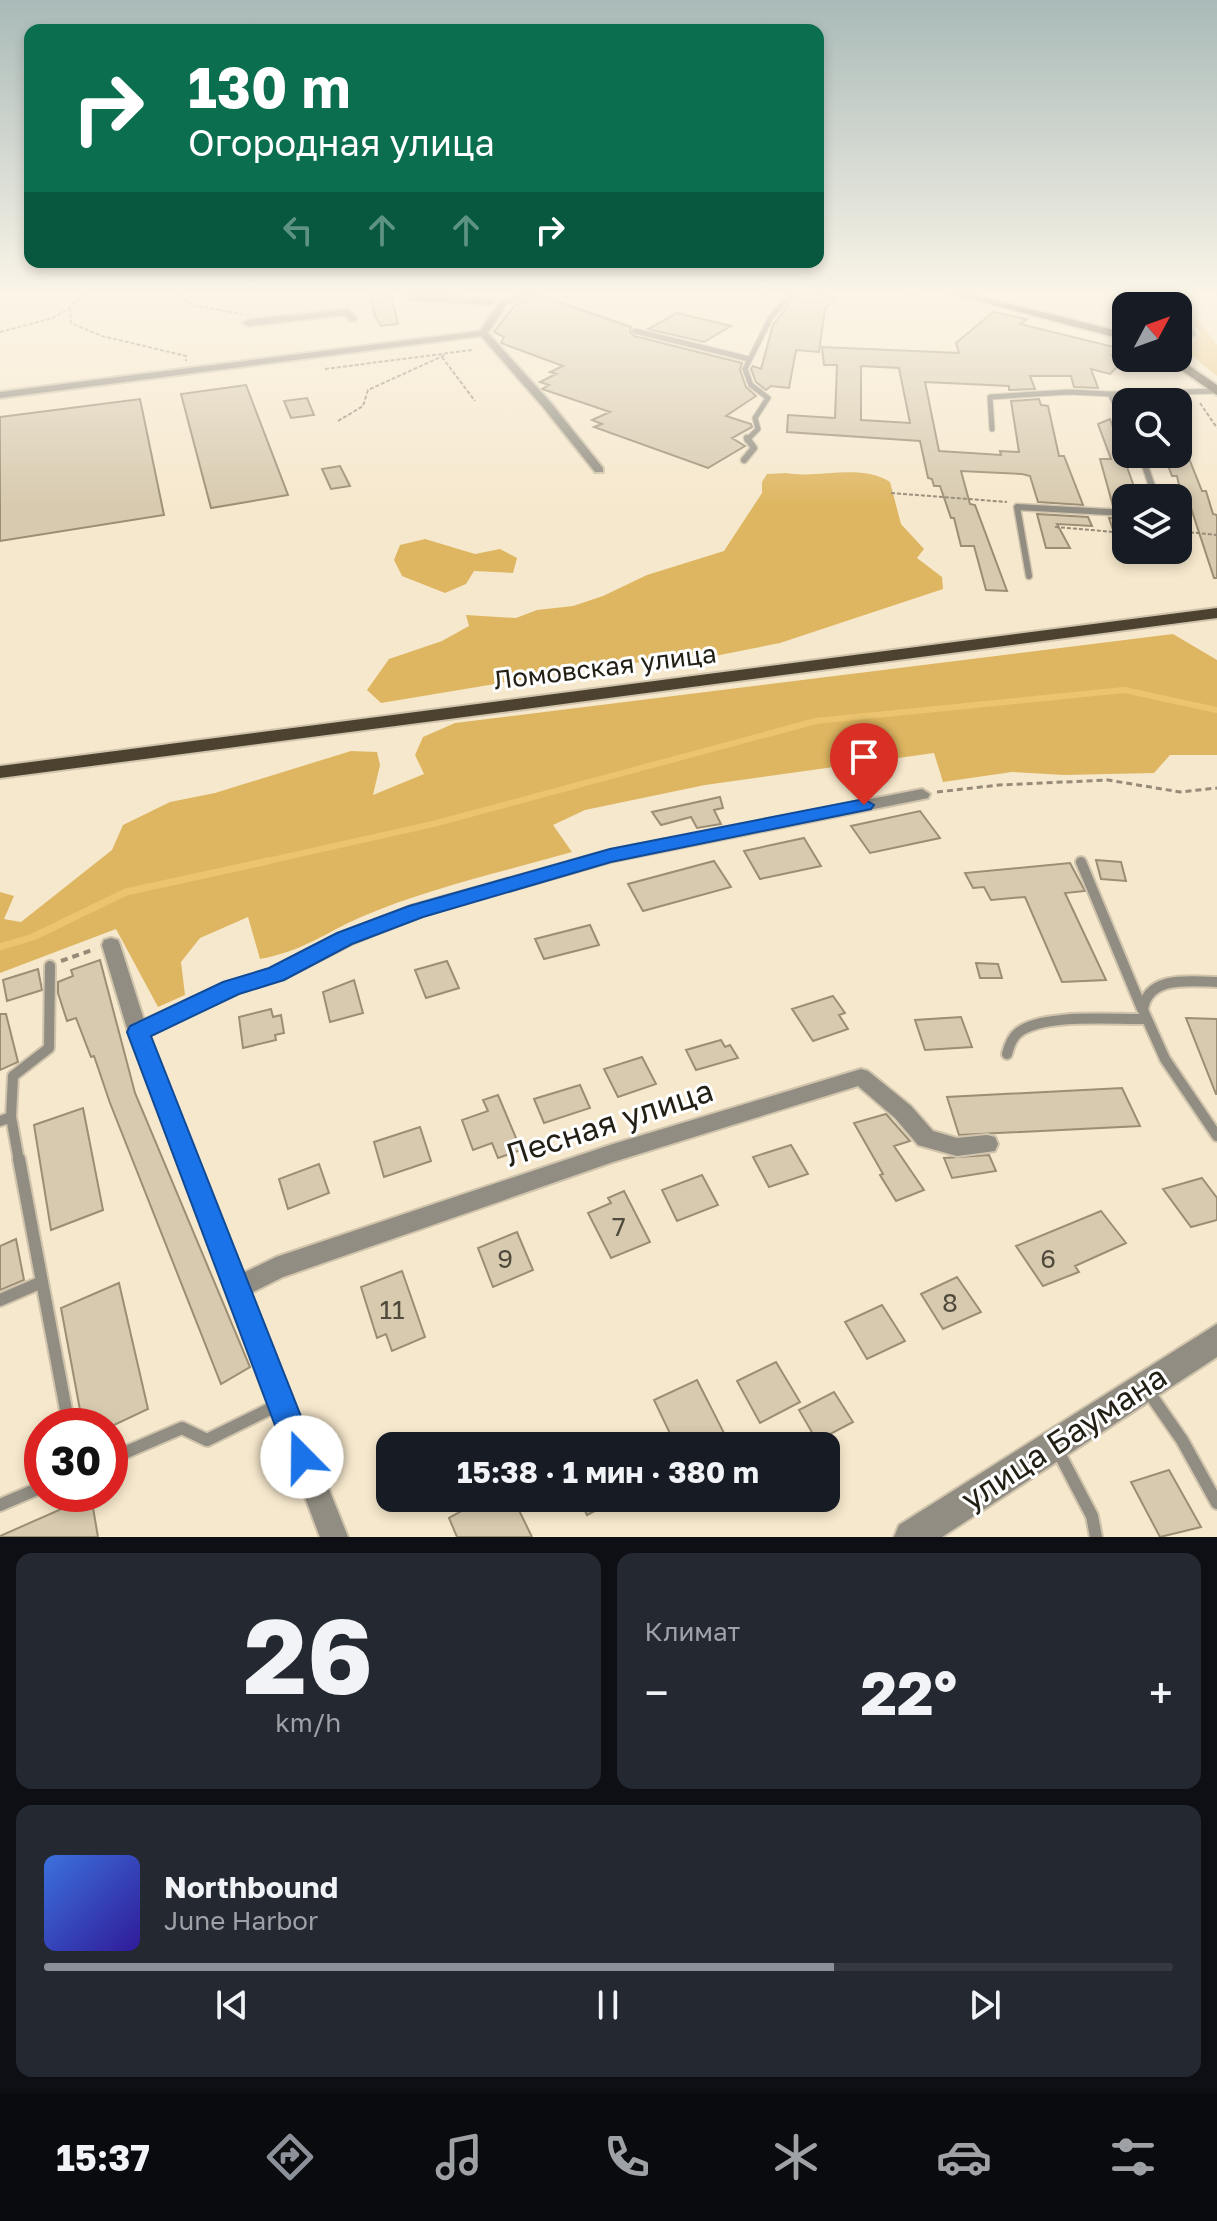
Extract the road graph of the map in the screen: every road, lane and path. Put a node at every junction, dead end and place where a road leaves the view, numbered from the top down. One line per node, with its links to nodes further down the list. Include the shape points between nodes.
1 (186, 364): 9 (path)
2 (250, 364): 9 (street)
3 (366, 364): 8 (path)
4 (424, 364): 16 (path, via 368,390 363,406)
5 (447, 364): 15 (path)
6 (510, 364): 19 (street)
7 (747, 364): 18 (lane, via 751,385 768,398 755,418 758,429 746,439 754,448)
8 (325, 369)
9 (187, 372): 13 (street)
10 (1190, 372): 11 (main road)
11 (1217, 391): 12 (lane)
12 (1110, 394): 14 (lane); 17 (lane, via 990,397)
13 (0, 395)
14 (1112, 398)
15 (475, 401)
16 (338, 421)
17 (992, 429)
18 (744, 460)
19 (599, 470)
20 (891, 493): 21 (path, via 1001,500)
21 (1017, 507): 22 (lane); 27 (lane)
22 (1112, 512)
23 (1055, 527): 24 (path)
24 (1112, 532)
25 (1192, 532): 26 (path)
26 (1217, 535)
27 (1029, 576)
28 (1217, 613): 29 (main road, Ломовская улица)
29 (0, 772)
30 (1217, 788): 31 (path, via 1180,792 1108,780)
31 (922, 794): 37 (street, via 610,856 416,911)
32 (1081, 862): 36 (lane)
33 (111, 945): 34 (path); 37 (street)
34 (50, 966): 39 (lane, via 49,1048 13,1076)
35 (1217, 982): 36 (lane, via 1175,982 1156,988 1144,999)
36 (1144, 1016): 38 (lane, via 1025,1028 1011,1039); 40 (lane)
37 (138, 1032): 43 (street)
38 (1007, 1054)
39 (6, 1119): 42 (lane)
40 (1217, 1136)
41 (987, 1144): 43 (street, Лесная улица, via 957,1147 926,1138 861,1077 613,1153 276,1268)
42 (42, 1282): 44 (lane); 48 (lane)
43 (236, 1289): 47 (street)
44 (0, 1300)
45 (1217, 1339): 46 (street, улица Баумана)
46 (1145, 1387): 49 (street, улица Баумана); 52 (lane)
47 (281, 1404): 50 (lane, via 207,1440 182,1428); 54 (street)
48 (66, 1408)
49 (1054, 1445): 55 (street, улица Баумана); 56 (lane, via 1092,1516)
50 (128, 1451)
51 (24, 1495): 53 (lane)
52 (1217, 1503)
53 (0, 1505)
54 (334, 1537)
55 (911, 1537)
56 (1096, 1537)

